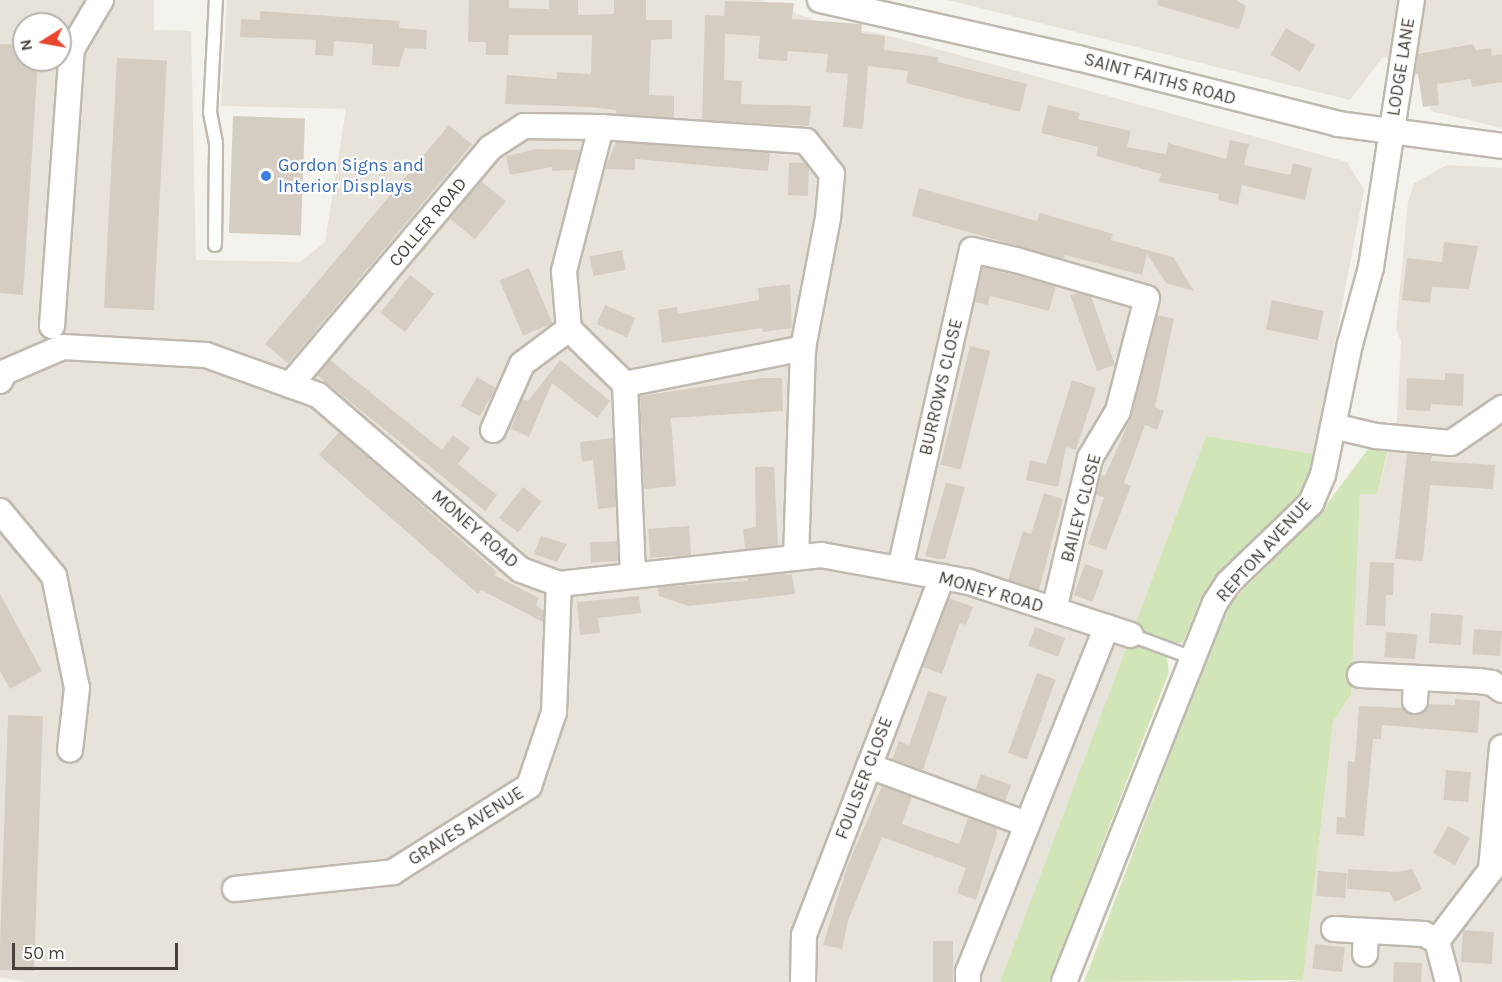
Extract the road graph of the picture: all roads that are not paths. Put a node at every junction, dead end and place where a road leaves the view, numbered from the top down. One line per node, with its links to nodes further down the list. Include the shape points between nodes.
1 (101, 0): 10 (street, via 72,49)
2 (216, 0): 8 (lane, via 210,113 216,143)
3 (820, 0): 6 (street, SAINT FAITHS ROAD)
4 (1412, 0): 6 (street, LODGE LANE)
5 (601, 127): 11 (street, via 564,272); 12 (street, COLLER ROAD, via 806,141 832,174 828,218); 15 (street, COLLER ROAD, via 524,126 490,148)
6 (1390, 133): 7 (street, SAINT FAITHS ROAD); 17 (street, REPTON AVENUE, via 1371,267)
7 (1502, 146)
8 (215, 245)
9 (1016, 260): 21 (street, BURROWS CLOSE, via 972,250); 25 (street, BAILEY CLOSE, via 1147,298 1118,411 1090,458)
10 (52, 326)
11 (569, 328): 14 (street); 18 (street, via 522,364)
12 (803, 348): 14 (street); 20 (street, COLLER ROAD)
13 (2, 374): 15 (street, MONEY ROAD, via 63,347 206,355)
14 (625, 384): 22 (street)
15 (290, 385): 24 (street, MONEY ROAD, via 318,395 521,570)
16 (1502, 408): 17 (street, via 1450,443 1376,436)
17 (1333, 426): 28 (street, REPTON AVENUE, via 1323,475 1311,503 1228,584 1215,603)
18 (493, 430)
19 (0, 512): 32 (street, via 54,576 77,688)
20 (796, 557): 21 (street, MONEY ROAD, via 821,555); 22 (street, MONEY ROAD)
21 (900, 569): 23 (street, MONEY ROAD)
22 (633, 574): 24 (street, MONEY ROAD)
23 (942, 576): 25 (street, MONEY ROAD); 33 (street, FOULSER CLOSE)
24 (560, 584): 35 (street, GRAVES AVENUE, via 554,712 529,786 393,872)
25 (1054, 610): 26 (street, MONEY ROAD)
26 (1107, 627): 27 (street, MONEY ROAD); 34 (street)
27 (1131, 635): 28 (lane)
28 (1193, 658): 40 (street, REPTON AVENUE)
29 (1360, 675): 30 (street, via 1415,690 1485,682)
30 (1502, 690)
31 (1502, 747): 37 (street, via 1491,870)
32 (70, 750)
33 (869, 766): 34 (street); 38 (street, FOULSER CLOSE, via 804,935)
34 (1027, 824): 39 (street, via 968,972)
35 (234, 889)
36 (1334, 929): 37 (street, via 1365,942 1424,934)
37 (1437, 941): 41 (street)
38 (803, 982)
39 (968, 982)
40 (1064, 982)
41 (1448, 982)

